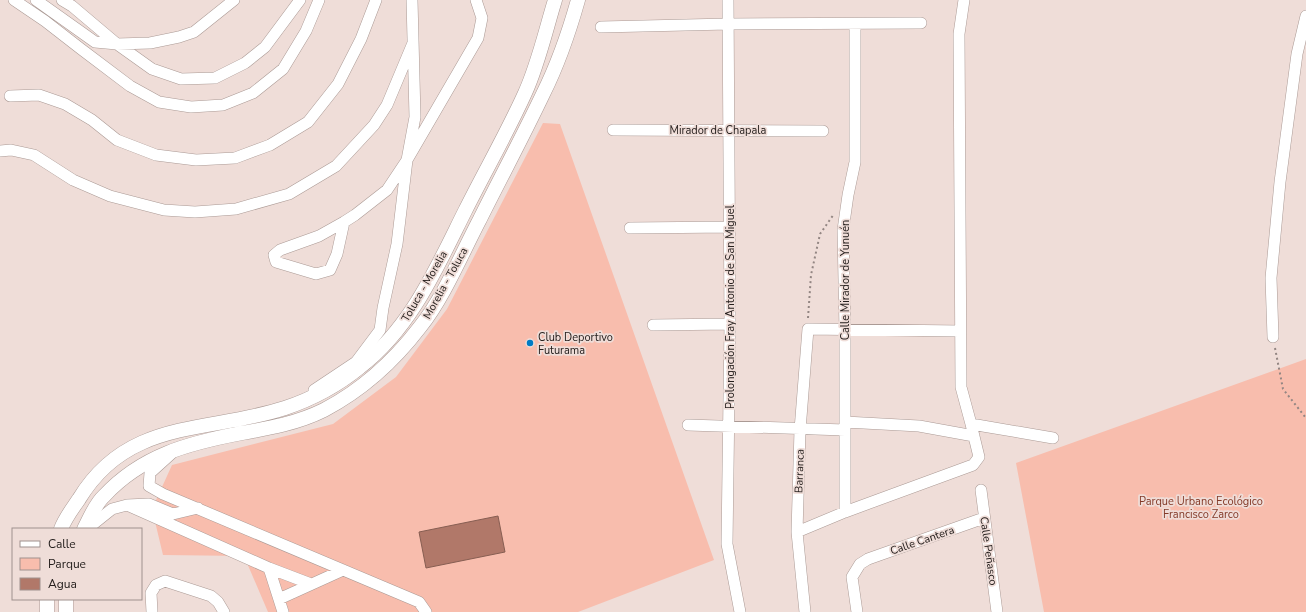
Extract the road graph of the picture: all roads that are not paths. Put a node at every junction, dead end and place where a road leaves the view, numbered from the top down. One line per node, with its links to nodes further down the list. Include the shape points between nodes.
1 (14, 0): 6 (street, via 130,86 159,102 191,107 223,105 253,93 283,69 306,30)
2 (36, 0): 22 (street, via 96,42)
3 (62, 0): 22 (street)
4 (234, 0): 22 (street, via 194,32 150,43)
5 (300, 0): 22 (street, via 265,47 245,63 215,78 181,79 152,69)
6 (319, 0)
7 (376, 0): 25 (street, via 362,39 338,84 308,122 270,145 235,158 196,160 156,155 117,140 92,120 65,104 39,95)
8 (412, 0): 21 (street)
9 (476, 0): 30 (street, via 482,18 478,38)
10 (555, 0): 39 (main road, Toluca - Morelia, via 526,92 414,308 384,347 334,385)
11 (574, 0): 20 (main road)
12 (578, 0): 20 (main road, Morelia - Toluca)
13 (728, 0): 17 (street, Prolongación Fray Antonio de San Miguel)
14 (964, 0): 37 (street, via 959,34)
15 (1306, 16): 38 (street, via 1297,54 1280,182 1272,278)
16 (921, 23): 18 (street)
17 (728, 24): 18 (street); 19 (street); 27 (street, Prolongación Fray Antonio de San Miguel)
18 (854, 24): 36 (street, Calle Mirador de Yunuén, via 855,162 843,230)
19 (601, 27)
20 (569, 32): 47 (main road, Morelia - Toluca, via 544,94 443,291 421,326 394,359 342,399 305,418 287,425)
21 (413, 43): 23 (street); 24 (street)
22 (117, 44)
23 (396, 84): 24 (street); 29 (street, via 374,125 336,166 289,194 236,209 195,212 164,210 110,196 73,180 34,155)
24 (415, 84): 30 (street, via 415,117)
25 (10, 96)
26 (613, 130): 27 (street, Mirador de Chapala)
27 (730, 130): 28 (street, Mirador de Chapala); 32 (street, Prolongación Fray Antonio de San Miguel)
28 (823, 131)
29 (0, 150)
30 (407, 160): 31 (street, via 387,190); 39 (street, via 397,244 380,330 356,362 311,392)
31 (344, 222): 31 (street, via 319,236 280,250 274,255 276,262 316,274 330,270 337,254)
32 (730, 227): 33 (street); 34 (street, Prolongación Fray Antonio de San Miguel)
33 (630, 228)
34 (730, 324): 35 (street); 43 (street, Prolongación Fray Antonio de San Miguel)
35 (653, 325)
36 (845, 330): 37 (street); 42 (street, Calle Mirador de Yunuén); 44 (street, Barranca, via 808,330)
37 (960, 331): 40 (street, via 960,387)
38 (1273, 337)
39 (308, 399): 53 (main road, Toluca - Morelia, via 245,418 175,431 146,440 115,458 87,486)
40 (971, 424): 45 (street); 46 (street)
41 (688, 425): 43 (street)
42 (845, 426): 44 (street); 45 (street, via 919,426); 51 (street, Calle Mirador de Yunuén)
43 (730, 427): 44 (street); 69 (street, Prolongación Fray Antonio de San Miguel, via 727,544)
44 (800, 430): 56 (street, Barranca)
45 (974, 436): 51 (street, via 979,457 973,465)
46 (1053, 438)
47 (179, 447): 50 (street, via 150,473 149,486); 54 (main road, Morelia - Toluca, via 152,458 102,497)
48 (981, 490): 52 (street, Calle Peñasco)
49 (127, 505): 50 (street, via 149,504 173,514); 55 (street, via 112,509); 57 (street)
50 (198, 508): 58 (street)
51 (845, 512): 56 (street)
52 (984, 518): 71 (street, Calle Cantera, via 860,564 852,577); 72 (street, Calle Peñasco)
53 (63, 528)
54 (86, 528)
55 (87, 528)
56 (797, 532): 70 (street, Barranca)
57 (269, 568): 59 (street); 60 (street)
58 (343, 570): 59 (street); 68 (street, via 419,602)
59 (311, 584): 60 (street)
60 (279, 599): 67 (street)
61 (47, 600): 63 (main road)
62 (66, 600): 64 (main road)
63 (47, 612)
64 (66, 612)
65 (152, 612): 66 (street, via 151,593 156,585 165,581 211,596)
66 (224, 612)
67 (283, 612)
68 (426, 612)
69 (740, 612)
70 (805, 612)
71 (857, 612)
72 (997, 612)

